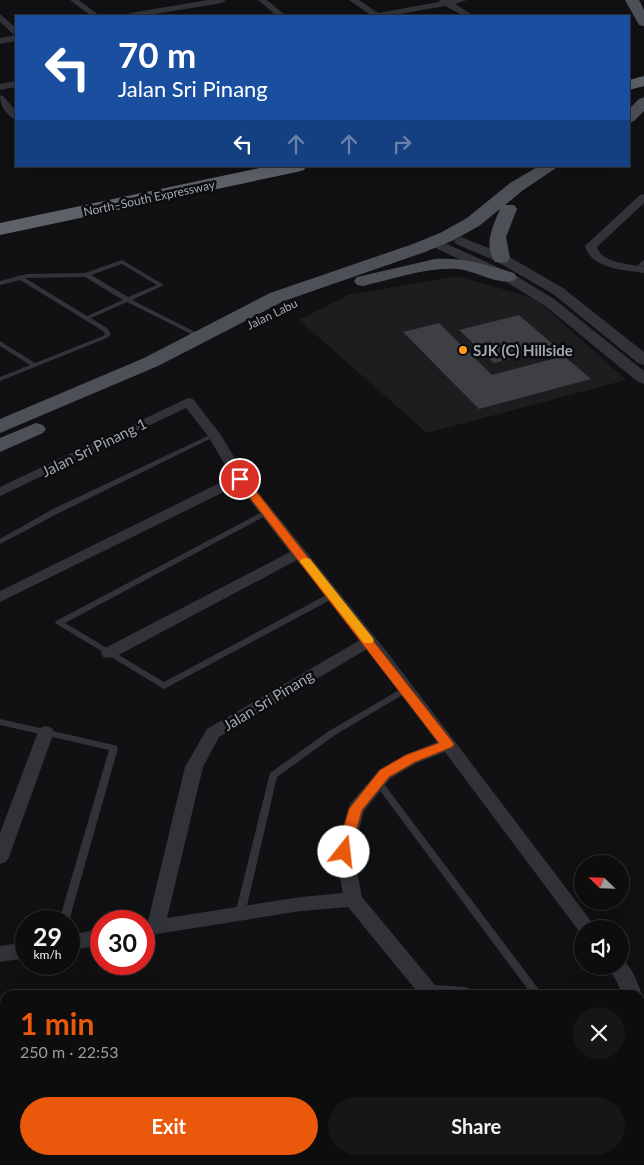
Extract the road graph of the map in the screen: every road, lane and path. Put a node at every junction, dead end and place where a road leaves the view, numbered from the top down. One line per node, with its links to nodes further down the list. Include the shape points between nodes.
1 (74, 0): 10 (street)
2 (166, 0): 9 (street)
3 (222, 0): 9 (street)
4 (262, 0): 13 (street)
5 (353, 0): 14 (street)
6 (464, 0): 8 (street)
7 (632, 0): 18 (main road)
8 (444, 2): 15 (street); 16 (street)
9 (176, 8): 11 (street); 12 (street)
10 (95, 15)
11 (136, 15)
12 (186, 15)
13 (281, 15)
14 (376, 15)
15 (382, 15)
16 (468, 15)
17 (0, 17): 19 (street)
18 (644, 22)
19 (15, 31)
20 (15, 38): 21 (street)
21 (0, 41)
22 (15, 45): 23 (street)
23 (0, 48)
24 (644, 65): 25 (highway)
25 (630, 69)
26 (644, 81): 28 (highway)
27 (15, 84): 29 (street)
28 (630, 85)
29 (0, 87)
30 (0, 98): 32 (street)
31 (644, 102): 33 (main road)
32 (15, 116)
33 (630, 117)
34 (226, 167): 40 (highway, North–South Expressway)
35 (292, 167): 41 (highway, North–South Expressway)
36 (549, 167): 37 (main road, Jalan Labu)
37 (534, 177): 39 (main road, Jalan Labu, via 528,192); 42 (main road, Jalan Labu)
38 (644, 197): 44 (street, via 591,246 593,254 603,260)
39 (508, 209): 42 (main road, Jalan Labu, via 476,231); 43 (main road, via 497,237)
40 (0, 214)
41 (0, 230)
42 (446, 241): 43 (street); 47 (street); 49 (main road, Jalan Labu); 52 (main road, Jalan Labu, via 277,297)
43 (501, 258): 54 (street, via 558,291)
44 (642, 267)
45 (86, 275): 46 (lane); 50 (lane); 50 (lane, via 122,262 160,284)
46 (19, 277): 48 (lane); 51 (lane)
47 (508, 277): 49 (main road, via 448,264); 54 (street)
48 (0, 283)
49 (335, 287): 60 (main road, Jalan Labu, via 290,304 166,369)
50 (128, 300): 51 (lane); 52 (lane)
51 (86, 318): 55 (lane, via 108,334)
52 (200, 336): 58 (main road, Jalan Labu, via 151,362)
53 (0, 343): 55 (lane)
54 (639, 364): 57 (street)
55 (34, 365): 56 (lane)
56 (0, 379)
57 (644, 379)
58 (0, 428)
59 (214, 436): 61 (street); 62 (street, Jalan Sri Pinang 1, via 188,402); 64 (lane)
60 (0, 446)
61 (240, 479): 63 (street); 67 (street)
62 (0, 492)
63 (267, 513): 65 (street); 69 (lane, via 59,624)
64 (0, 542)
65 (299, 553): 66 (street); 69 (street)
66 (333, 595): 68 (street); 69 (lane, via 164,686)
67 (0, 596)
68 (368, 641): 70 (street); 78 (street, Jalan Sri Pinang, via 213,733 194,766)
69 (109, 653)
70 (406, 689): 73 (street); 79 (lane, via 332,733 273,775)
71 (0, 722): 72 (lane)
72 (46, 732): 75 (street); 77 (lane, via 114,748)
73 (448, 744): 74 (street, via 411,759 385,774); 80 (street)
74 (378, 782): 76 (street, via 356,809 344,852); 86 (lane)
75 (0, 858)
76 (353, 899): 79 (street, Jalan Sri Pinang); 85 (street)
77 (67, 910)
78 (155, 910)
79 (240, 914): 81 (street, Jalan Sri Pinang)
80 (581, 920)
81 (155, 927)
82 (15, 952): 83 (street)
83 (0, 954)
84 (623, 975): 87 (street)
85 (428, 990)
86 (534, 990)
87 (630, 990)

